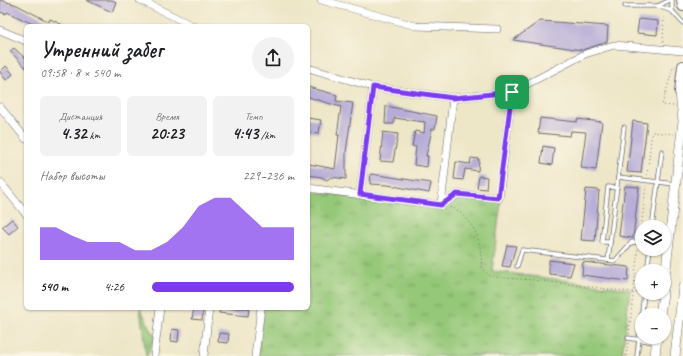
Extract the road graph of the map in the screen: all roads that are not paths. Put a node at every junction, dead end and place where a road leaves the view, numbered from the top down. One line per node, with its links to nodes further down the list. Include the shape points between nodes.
1 (140, 0): 10 (street)
2 (321, 0): 12 (street, via 416,26)
3 (671, 0): 6 (lane); 8 (lane)
4 (682, 0): 7 (main road)
5 (625, 6): 6 (lane)
6 (658, 6): 8 (lane)
7 (683, 6)
8 (672, 11): 9 (lane)
9 (683, 23)
10 (189, 24)
11 (0, 30): 13 (street)
12 (497, 30)
13 (24, 40)
14 (683, 51): 18 (street, via 614,45 586,54)
15 (682, 67): 19 (main road)
16 (310, 69): 17 (street)
17 (373, 87): 20 (street); 31 (street)
18 (512, 92): 20 (street); 32 (street, via 498,198 457,194)
19 (682, 92): 27 (street, via 683,121)
20 (453, 98): 32 (street)
21 (0, 107): 23 (street)
22 (624, 127): 25 (lane)
23 (24, 137)
24 (662, 151): 26 (lane)
25 (618, 177): 26 (lane); 30 (lane)
26 (658, 182): 27 (lane); 34 (lane)
27 (676, 184): 38 (street)
28 (1, 187): 33 (street)
29 (310, 188): 31 (street)
30 (617, 188): 35 (lane); 35 (lane, via 608,187 602,242)
31 (360, 194): 32 (street)
32 (441, 205)
33 (24, 212)
34 (653, 220)
35 (610, 242): 37 (lane)
36 (635, 242): 37 (lane, via 632,242 615,261)
37 (608, 260): 39 (lane, via 522,250)
38 (666, 264)
39 (517, 266)
40 (683, 288): 53 (street)
41 (160, 310): 48 (street)
42 (209, 310): 49 (street)
43 (262, 310): 50 (street)
44 (628, 338): 45 (lane)
45 (635, 339)
46 (638, 344): 51 (lane)
47 (656, 344): 52 (street)
48 (154, 356)
49 (204, 356)
50 (255, 356)
51 (637, 356)
52 (655, 356)
53 (675, 356)

